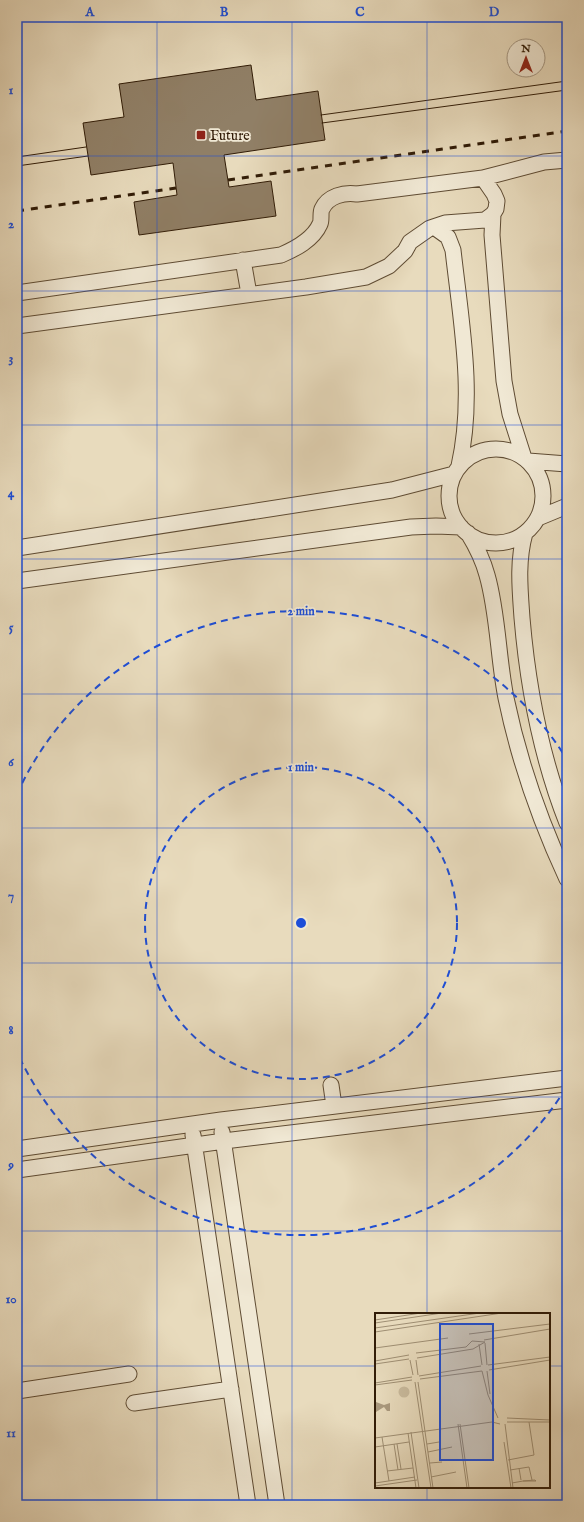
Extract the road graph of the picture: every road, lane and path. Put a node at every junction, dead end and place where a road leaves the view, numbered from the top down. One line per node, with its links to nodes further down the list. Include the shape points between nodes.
1 (567, 160): 2 (street, via 544,162)
2 (483, 178): 3 (street, via 497,201); 5 (street, via 338,195 329,200 322,209 320,224 301,245 280,255)
3 (493, 214): 4 (street, via 485,220 445,223); 9 (street, via 492,235 504,381 510,414)
4 (434, 227): 7 (street, via 416,236 398,259 374,275); 11 (street, via 448,237 453,250 467,385 466,426)
5 (243, 260): 6 (street); 7 (street)
6 (17, 293)
7 (249, 294): 8 (street)
8 (17, 326)
9 (526, 459): 10 (street); 11 (street, via 502,449 490,449 468,458); 13 (street, via 536,470 541,482 543,500)
10 (567, 464)
11 (457, 470): 14 (street, via 449,492 449,502 455,520); 16 (street, via 392,490)
12 (567, 506): 13 (street)
13 (538, 518): 15 (street)
14 (465, 530): 15 (street, via 478,539 490,542 514,539); 17 (street, via 436,526 411,527); 19 (street, via 479,554 487,575 502,674 517,746 540,815)
15 (525, 533): 18 (street, via 520,553 520,573 527,669 540,739)
16 (17, 548)
17 (17, 581)
18 (567, 823)
19 (567, 878)
20 (567, 1078): 23 (street)
21 (331, 1085): 23 (street)
22 (567, 1100): 26 (street)
23 (334, 1106): 24 (street)
24 (221, 1120): 25 (street); 26 (street)
25 (191, 1124): 27 (street); 28 (street)
26 (224, 1141): 27 (street); 35 (street)
27 (194, 1145): 29 (street); 31 (street)
28 (17, 1149)
29 (17, 1170)
30 (130, 1374): 32 (street)
31 (231, 1389): 33 (street); 34 (street)
32 (17, 1391)
33 (134, 1403)
34 (248, 1505)
35 (277, 1505)

